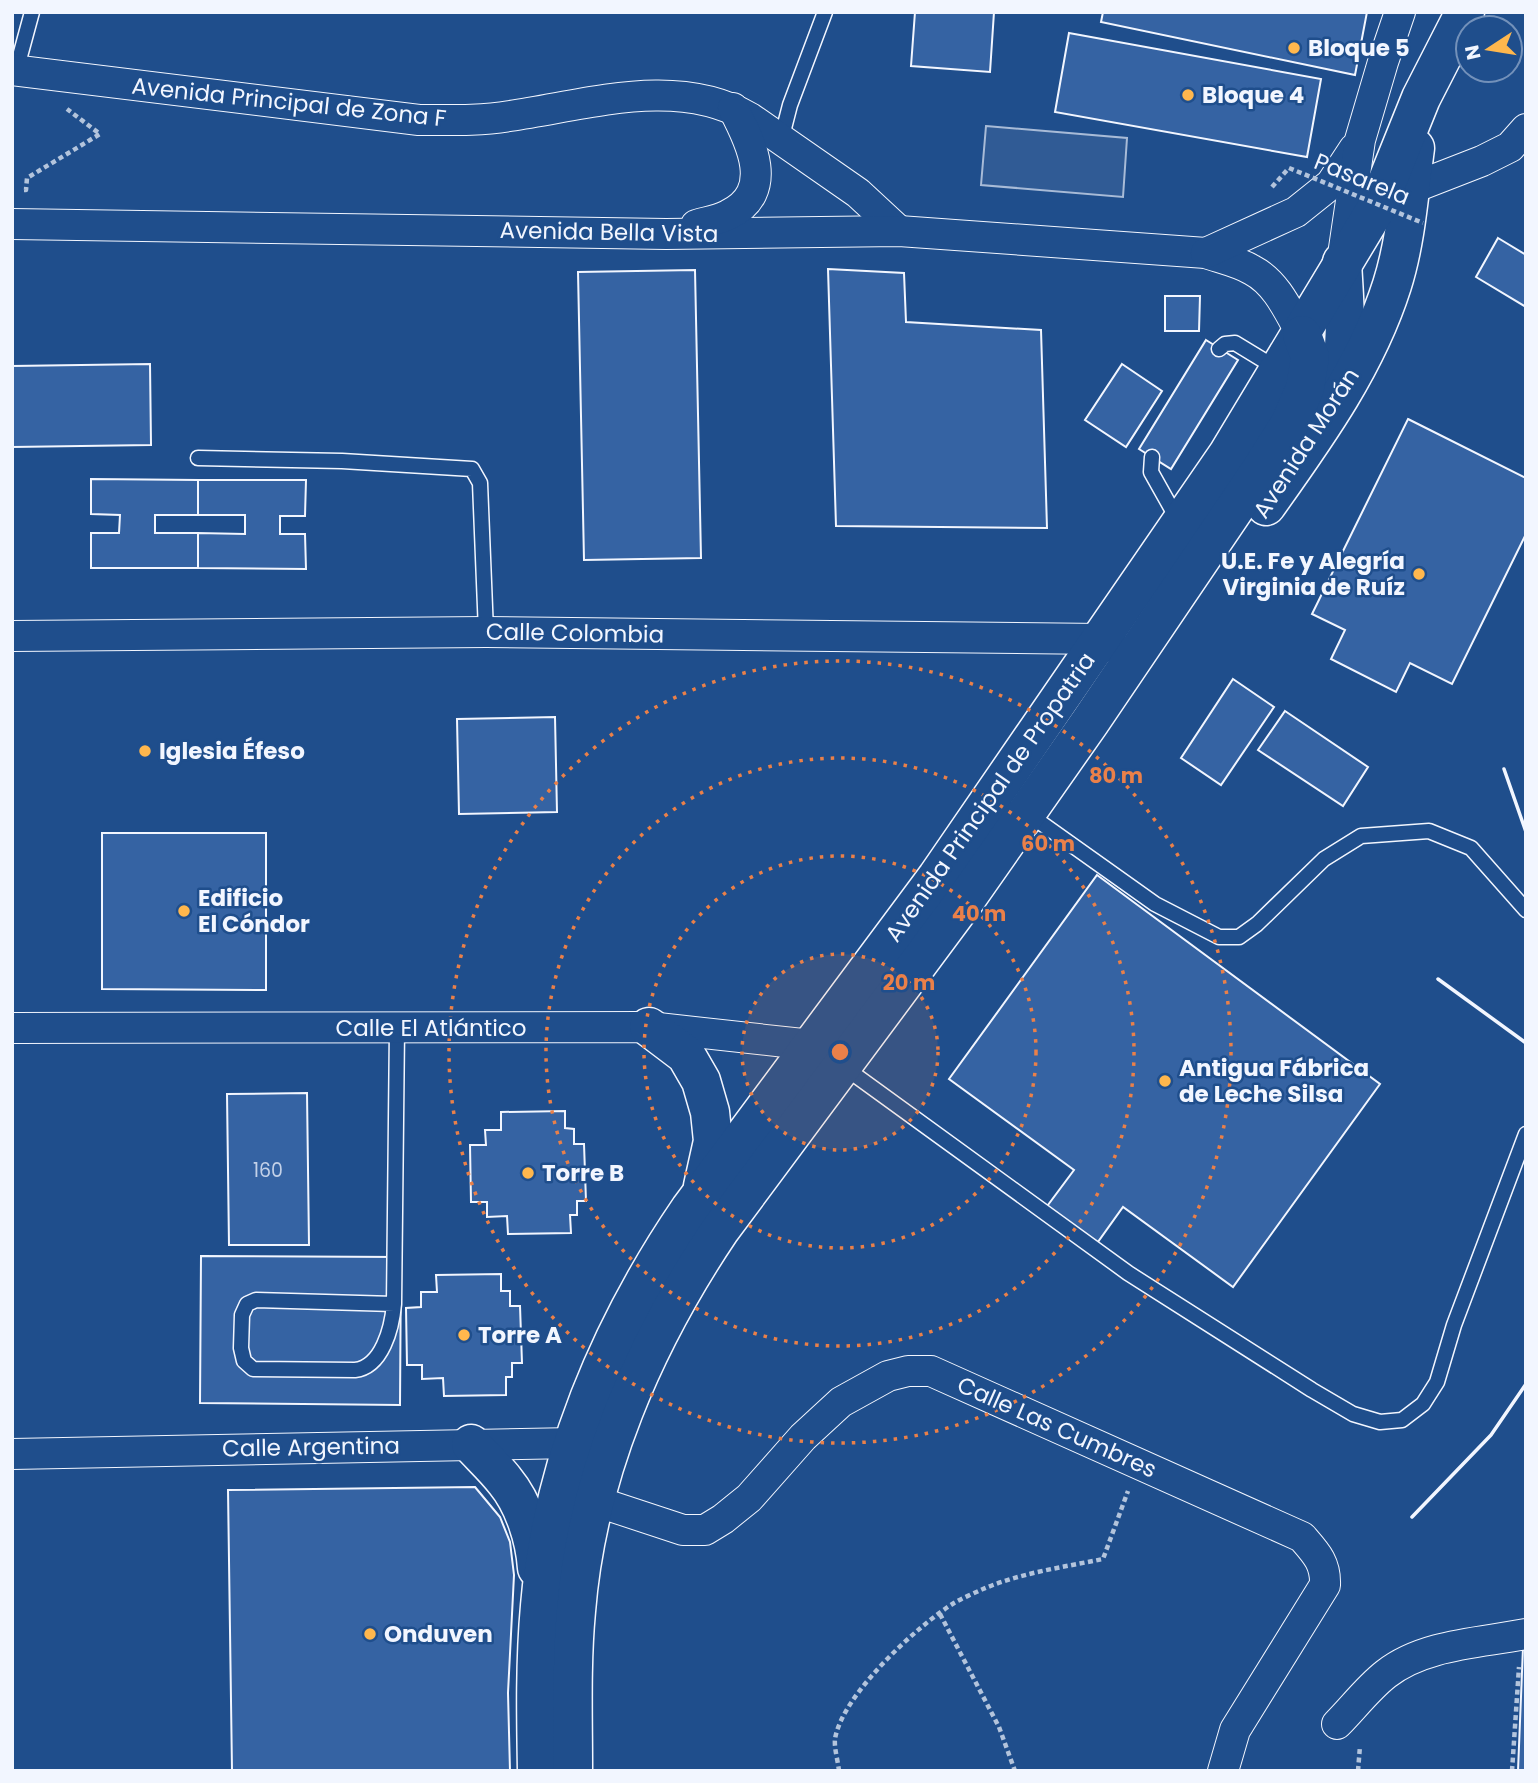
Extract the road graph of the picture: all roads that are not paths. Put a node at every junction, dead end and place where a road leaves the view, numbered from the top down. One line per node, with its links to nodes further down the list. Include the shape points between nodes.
1 (32, 12): 5 (lane)
2 (825, 12): 9 (lane)
3 (1400, 12): 10 (street)
4 (1465, 12): 6 (main road, Avenida Morán)
5 (14, 70): 7 (street, Avenida Principal de Zona F, via 419,120 508,117 624,96 684,96)
6 (1421, 98): 11 (main road, Avenida Morán); 16 (main road, Avenida Morán, via 1377,207)
7 (733, 108): 9 (street, Avenida Principal de Zona F); 14 (street, via 755,158 753,191 744,205 728,215)
8 (1526, 129): 11 (street, via 1510,147)
9 (781, 140): 13 (street, Avenida Principal de Zona F, via 858,193)
10 (1360, 140): 15 (street, Avenida Bella Vista, via 1331,184 1296,212); 16 (street)
11 (1416, 206): 20 (main road, Avenida Morán, via 1402,240 1392,285 1359,363)
12 (12, 224): 14 (street, Avenida Bella Vista)
13 (899, 231): 14 (street, Avenida Bella Vista); 15 (street, Avenida Bella Vista)
14 (666, 234)
15 (1206, 253): 17 (street, Avenida Bella Vista, via 1252,270 1268,282)
16 (1342, 262): 17 (main road, Avenida Morán); 20 (main road, via 1346,321 1342,365)
17 (1301, 335): 19 (main road, Avenida Principal de Propatria); 24 (main road, Avenida Principal de Propatria, via 1310,357 1305,388 1290,423)
18 (1219, 349): 19 (lane, via 1235,343)
19 (1280, 371): 23 (main road, Avenida Principal de Propatria)
20 (1326, 421): 24 (main road, Avenida Morán, via 1225,564)
21 (1152, 457): 23 (lane, via 1152,472)
22 (198, 458): 25 (lane, via 472,469 480,483)
23 (1180, 524): 27 (main road, Avenida Principal de Propatria)
24 (1176, 594): 27 (main road, Avenida Principal de Propatria)
25 (486, 632): 26 (street, Calle Colombia); 27 (street, Calle Colombia)
26 (12, 636)
27 (1117, 649): 28 (main road, Avenida Principal de Propatria); 33 (main road, Avenida Principal de Propatria, via 937,877)
28 (1026, 812): 29 (lane, via 1155,904 1219,937 1239,937 1324,859 1361,836 1429,831 1471,848); 33 (main road, Avenida Principal de Propatria, via 966,899)
29 (1526, 910)
30 (649, 1027): 32 (street, Calle El Atlántico); 33 (street, Calle El Atlántico); 35 (main road, via 686,1055 701,1081 713,1141)
31 (12, 1028): 32 (street, Calle El Atlántico)
32 (397, 1028): 37 (lane)
33 (827, 1056): 34 (lane, via 1128,1273 1312,1390 1353,1414 1380,1422 1402,1420 1423,1404 1437,1382); 35 (main road, Avenida Principal de Propatria); 36 (main road, Avenida Principal de Propatria, via 719,1230)
34 (1526, 1134)
35 (701, 1194): 36 (main road, Avenida Principal de Propatria)
36 (682, 1253): 39 (main road, Avenida Principal de Propatria, via 621,1327 589,1397)
37 (394, 1304): 37 (lane, via 256,1300 247,1304 242,1315 244,1361 253,1369 364,1369 376,1359)
38 (471, 1444): 39 (street, Calle Argentina); 40 (street, Calle Argentina); 42 (main road, via 507,1482 525,1516 536,1552)
39 (591, 1449): 41 (main road, Avenida Principal de Propatria); 42 (main road, Avenida Principal de Propatria, via 562,1480)
40 (12, 1454)
41 (595, 1501): 46 (main road, Avenida Principal de Propatria, via 576,1608); 47 (street, Calle Las Cumbres, via 683,1530 705,1530 749,1498 841,1402 888,1376 931,1371 1302,1537 1321,1558 1325,1586 1235,1730)
42 (540, 1605): 45 (main road, Avenida Principal de Propatria)
43 (1523, 1635): 44 (street, via 1438,1650 1409,1661 1387,1673)
44 (1337, 1724)
45 (537, 1771)
46 (573, 1771)
47 (1223, 1771)

